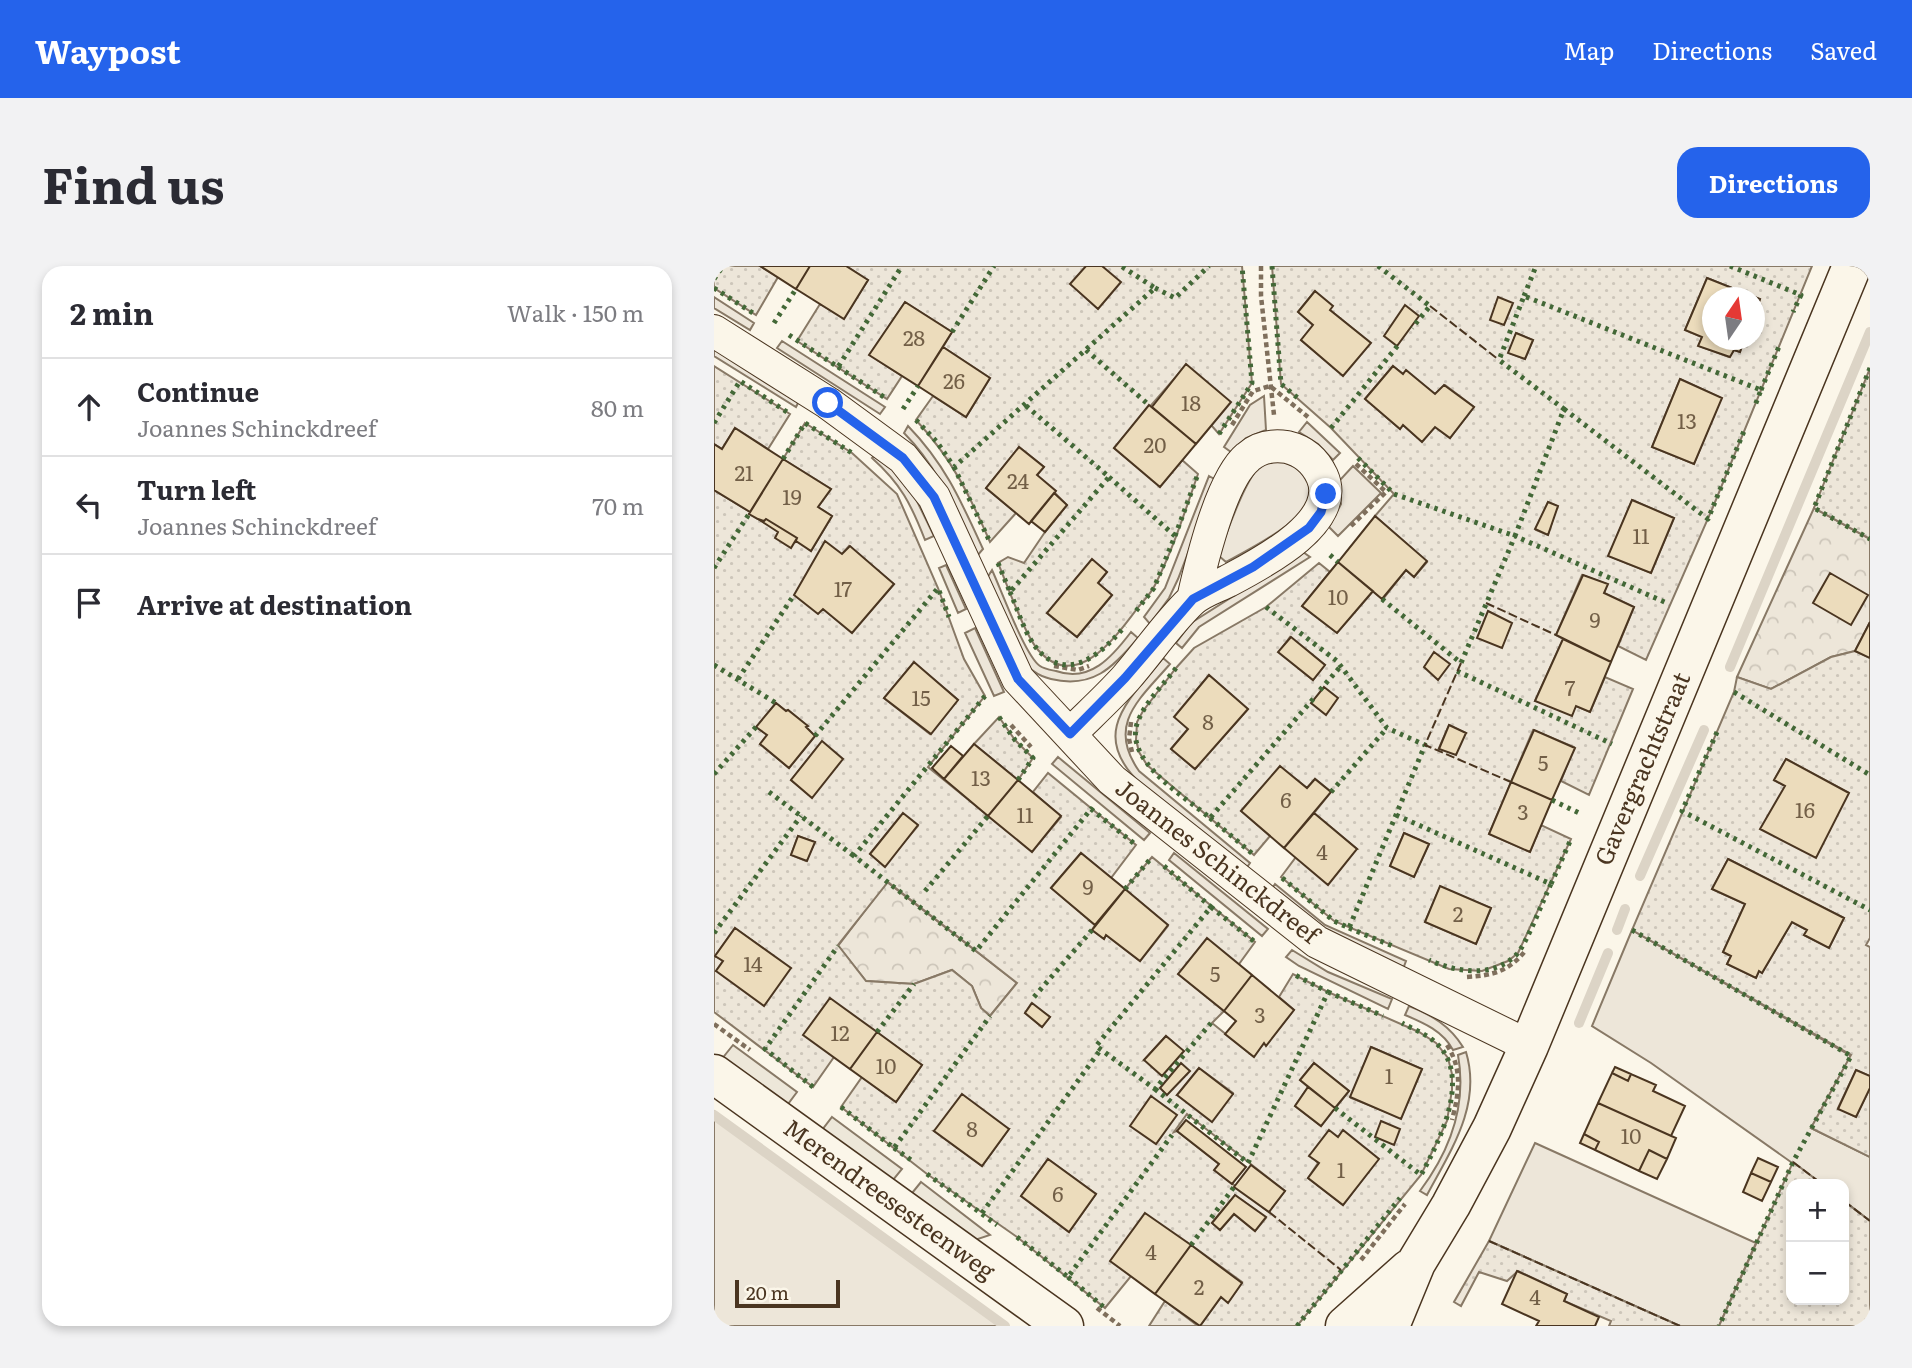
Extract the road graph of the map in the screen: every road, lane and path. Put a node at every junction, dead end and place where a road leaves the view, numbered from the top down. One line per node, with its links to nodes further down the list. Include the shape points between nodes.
1 (1261, 266): 4 (path)
2 (1852, 266): 18 (street, Gavergrachtstraat)
3 (714, 331): 14 (street, Joannes Schinckdreef, via 828,403 903,458 934,497 1018,679)
4 (1270, 386): 5 (path); 6 (path, via 1253,391); 7 (path)
5 (1312, 421)
6 (1226, 434)
7 (1278, 445): 10 (street, via 1246,457 1235,473); 10 (street, via 1298,449 1315,463 1326,494 1321,512 1309,528 1273,555)
8 (1349, 456): 9 (path, via 1386,492)
9 (1342, 534)
10 (1193, 599): 14 (street)
11 (1052, 665): 12 (path, via 1078,670)
12 (1094, 665)
13 (1132, 721): 15 (path, via 1129,739)
14 (1070, 734): 18 (street, Joannes Schinckdreef, via 1112,780 1317,942)
15 (1137, 759)
16 (1527, 950): 17 (path, via 1514,965 1493,974)
17 (1458, 975)
18 (1529, 1046): 20 (street, Gavergrachtstraat, via 1492,1128)
19 (714, 1074): 21 (street, Merendreesesteenweg)
20 (1416, 1264): 22 (street, Gavergrachtstraat); 23 (street, Gavergrachtstraat)
21 (1064, 1326)
22 (1345, 1326)
23 (1390, 1326)

